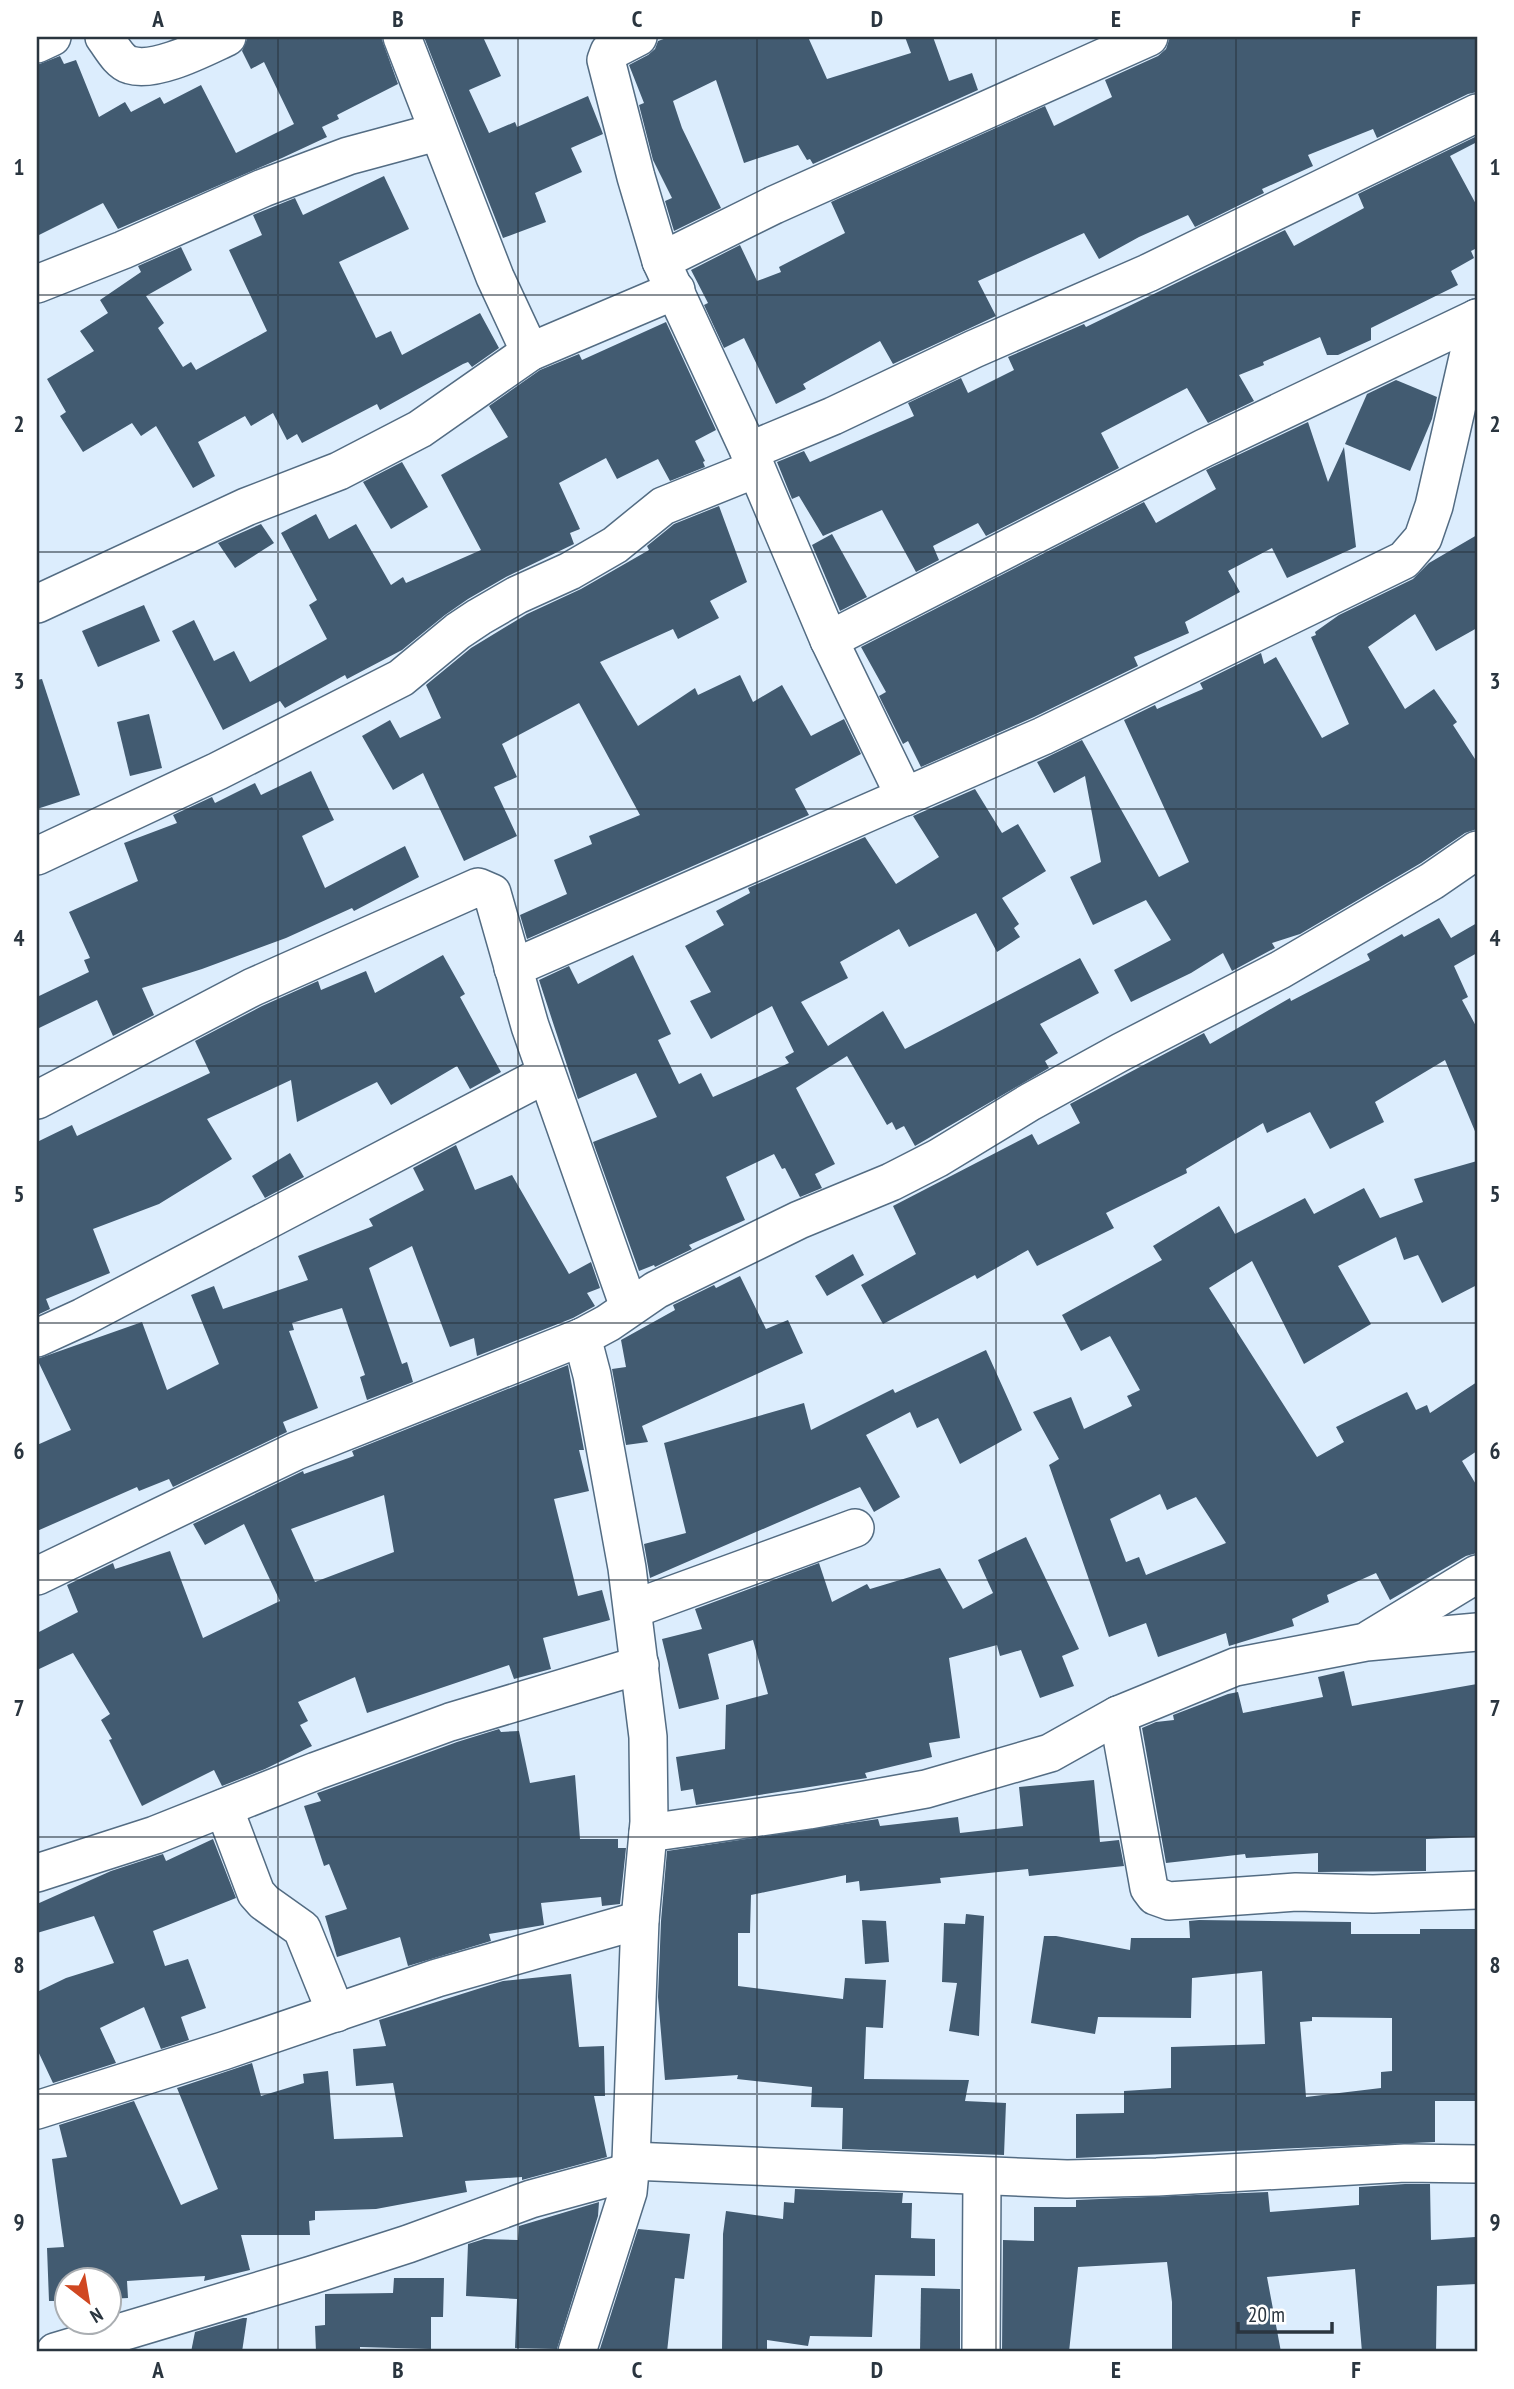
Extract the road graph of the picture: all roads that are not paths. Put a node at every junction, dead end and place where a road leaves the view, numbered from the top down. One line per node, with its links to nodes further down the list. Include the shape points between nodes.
1 (52, 37): 7 (street)
2 (104, 37): 3 (street, via 129,65 144,66 162,64)
3 (227, 37)
4 (402, 37): 9 (street)
5 (638, 37): 10 (street, via 609,52 607,72)
6 (1149, 37): 10 (street, via 786,200)
7 (37, 44)
8 (1477, 113): 14 (street, via 1148,273 833,416)
9 (437, 132): 11 (street, via 300,174); 13 (street)
10 (669, 275): 13 (street); 14 (street)
11 (37, 284)
12 (1477, 318): 16 (street, via 1205,448); 17 (street, via 1434,506 1423,538 1404,559 1043,736)
13 (530, 352): 15 (street, via 420,429 339,471 246,507)
14 (752, 460): 16 (street); 19 (street, via 663,506 615,545 570,571 479,617 401,678)
15 (37, 604)
16 (829, 640): 17 (street)
17 (905, 797): 20 (street)
18 (1477, 850): 23 (street, via 1280,970 1030,1102 938,1158 740,1248)
19 (37, 856)
20 (513, 968): 21 (street); 22 (street, via 492,893 478,887 253,987)
21 (546, 1074): 23 (street); 25 (street)
22 (37, 1100)
23 (629, 1307): 24 (street)
24 (582, 1337): 28 (street, via 296,1451); 29 (street)
25 (37, 1338)
26 (855, 1528): 29 (street)
27 (1477, 1574): 31 (street)
28 (37, 1576)
29 (633, 1609): 32 (street)
30 (1477, 1632): 31 (street)
31 (1366, 1642): 33 (street, via 1235,1667)
32 (640, 1665): 34 (street, via 450,1722); 35 (street, via 648,1737)
33 (1118, 1714): 35 (street, via 1050,1753 926,1788); 37 (street, via 1149,1888 1155,1896 1169,1901 1296,1892)
34 (224, 1808): 36 (street); 39 (street, via 257,1893 302,1929)
35 (648, 1833): 38 (street)
36 (37, 1873)
37 (1477, 1890)
38 (640, 1920): 39 (street, via 437,1978); 42 (street)
39 (336, 2013): 40 (street)
40 (37, 2110)
41 (1477, 2164): 43 (street, via 1405,2163 1157,2177)
42 (630, 2167): 43 (street); 44 (street, via 312,2275); 45 (street, via 628,2192)
43 (982, 2176): 46 (street)
44 (55, 2352)
45 (577, 2352)
46 (981, 2352)

